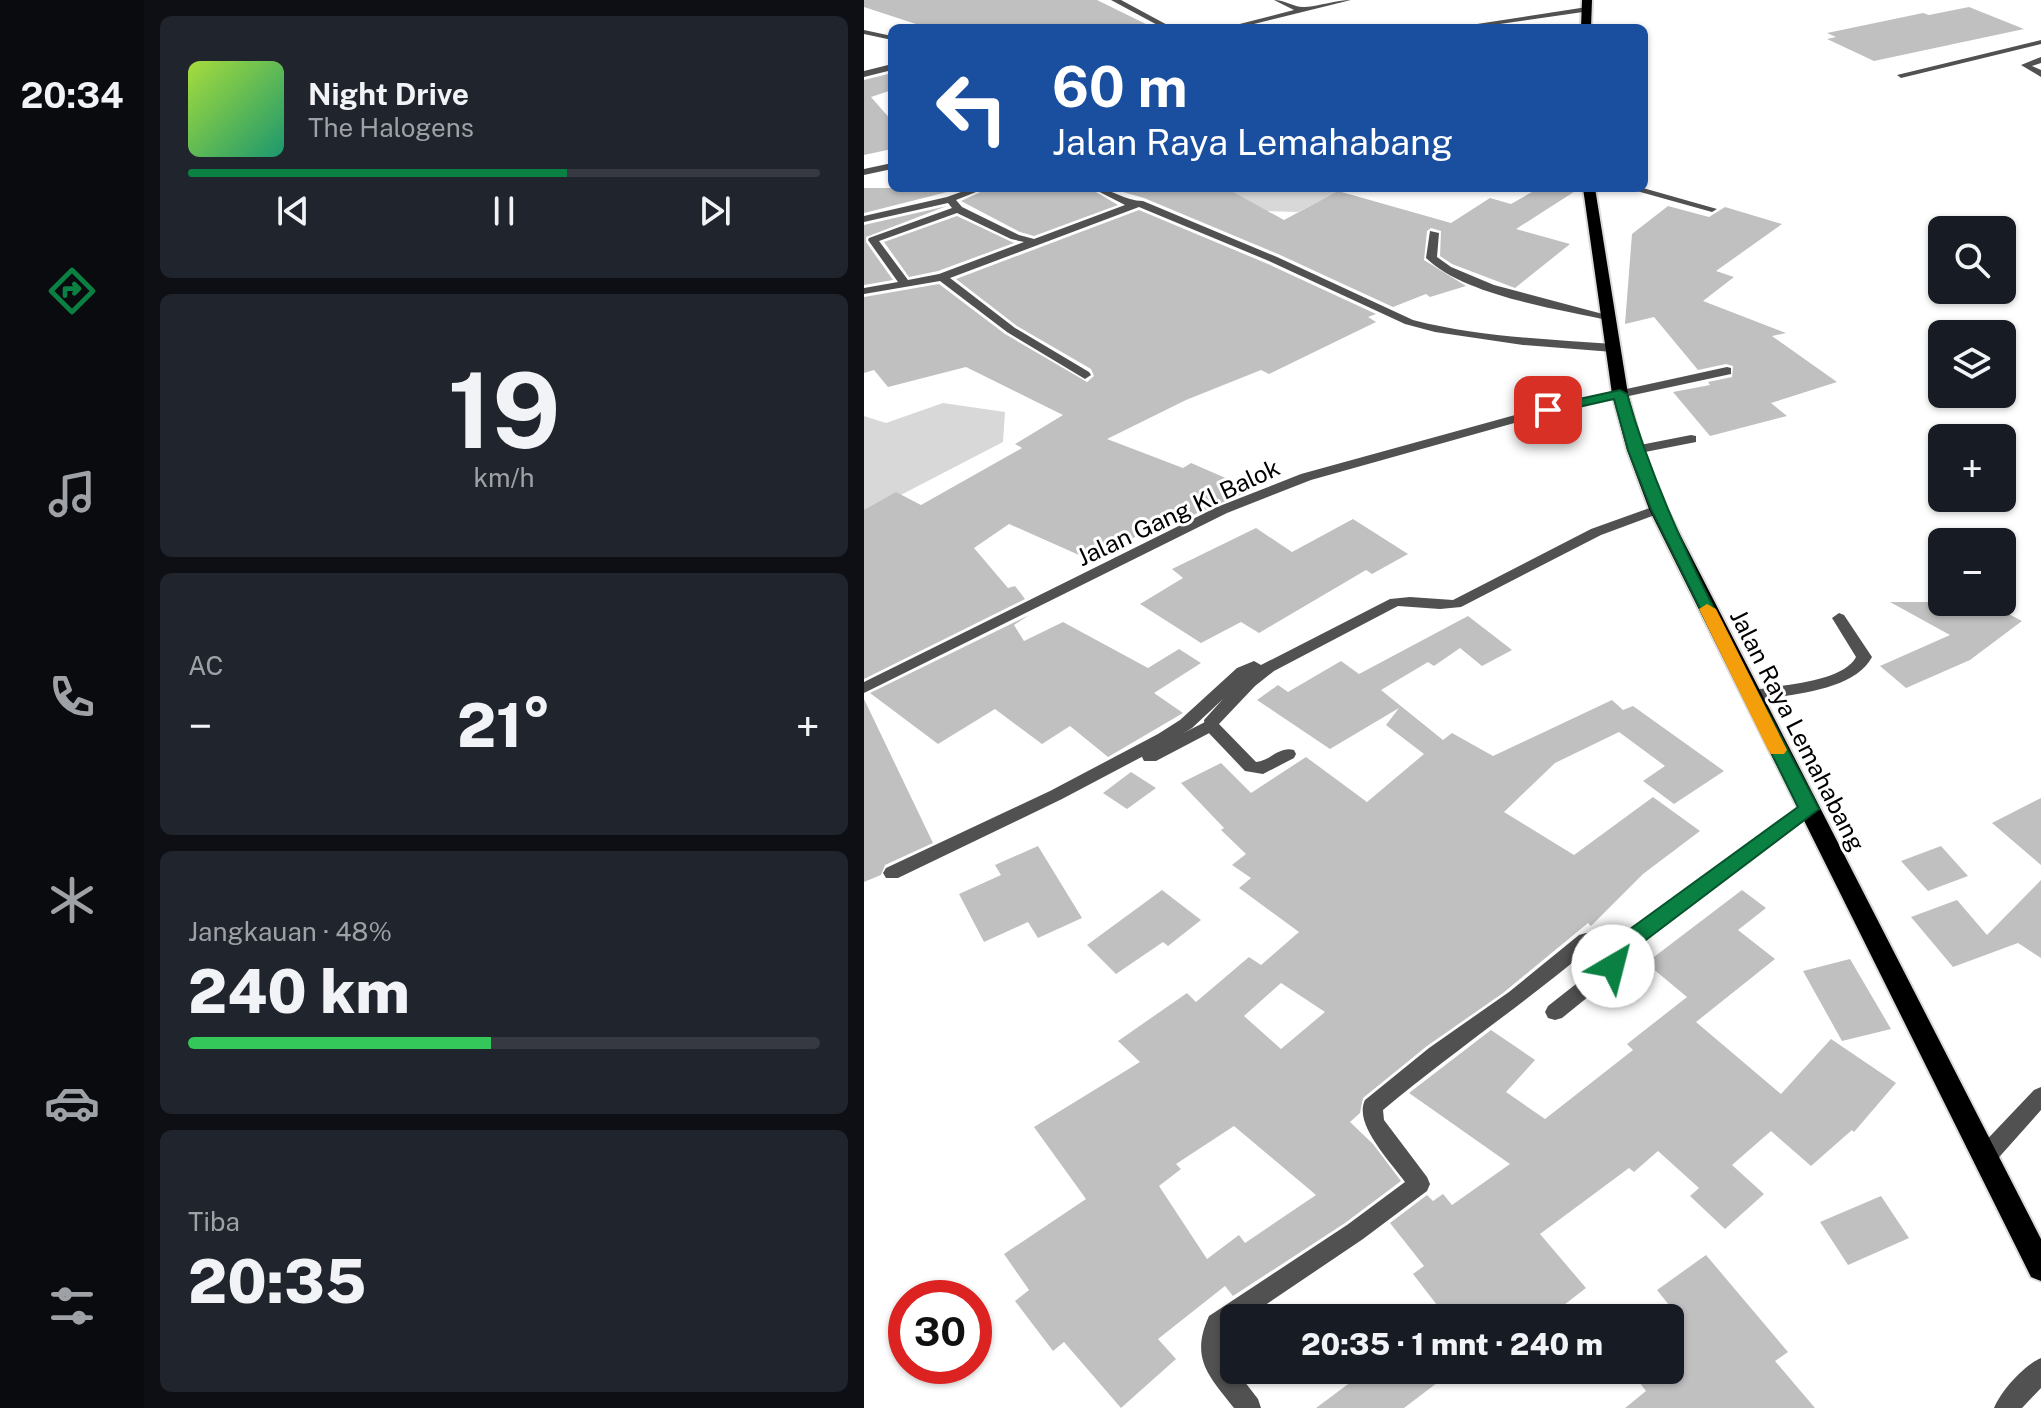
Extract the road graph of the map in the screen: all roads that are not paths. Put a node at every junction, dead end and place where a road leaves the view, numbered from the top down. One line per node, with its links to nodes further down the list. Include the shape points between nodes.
1 (1115, 0): 6 (street)
2 (1278, 0): 5 (street)
3 (1347, 0): 5 (street)
4 (1587, 4): 8 (street); 9 (main road)
5 (1302, 11): 7 (street)
6 (1161, 24)
7 (1245, 24)
8 (1477, 24)
9 (1586, 24)
10 (864, 32): 11 (street)
11 (888, 37)
12 (2040, 43): 17 (street)
13 (2041, 60): 16 (street, via 2025,65)
14 (888, 68): 15 (street)
15 (864, 74)
16 (2041, 74)
17 (1901, 75)
18 (888, 167): 19 (street)
19 (864, 172)
20 (970, 192): 24 (street)
21 (1105, 192): 25 (street)
22 (1590, 192): 34 (main road, Jalan Raya Lemahabang)
23 (1646, 192): 27 (street)
24 (950, 199): 26 (street); 28 (street)
25 (1133, 205): 30 (street); 35 (street, via 1146,204 1409,322 1523,341)
26 (958, 209): 30 (street); 32 (street, via 874,239)
27 (1712, 209)
28 (864, 219)
29 (1434, 233): 34 (street, via 1433,260 1464,277)
30 (1035, 242): 31 (street)
31 (942, 277): 32 (street); 37 (street, via 1020,336)
32 (905, 284): 33 (street)
33 (864, 291)
34 (1608, 317): 35 (main road, Jalan Raya Lemahabang)
35 (1613, 348): 38 (main road, Jalan Raya Lemahabang)
36 (1727, 371): 38 (street, Jalan Gang Kl Balok)
37 (1085, 375)
38 (1620, 394): 40 (main road, Jalan Raya Lemahabang); 44 (street, Jalan Gang Kl Balok, via 1274,488)
39 (1691, 439): 40 (street)
40 (1635, 450): 41 (main road, Jalan Raya Lemahabang)
41 (1658, 509): 43 (street, via 1596,532 1456,604 1395,602); 45 (main road, Jalan Raya Lemahabang)
42 (1839, 618): 45 (street, via 1864,657 1858,671)
43 (1310, 644): 46 (street, via 1249,682); 50 (street, via 1294,646 1243,672 1186,724 1128,758)
44 (864, 688)
45 (1750, 696): 49 (main road, Jalan Raya Lemahabang)
46 (1211, 725): 47 (street, via 1251,767 1263,768); 48 (street)
47 (1288, 754)
48 (1150, 757)
49 (1809, 809): 51 (street); 54 (main road, Jalan Raya Lemahabang)
50 (892, 873)
51 (1616, 951): 52 (street, via 1613,966); 57 (street, via 1586,940 1372,1106 1374,1123 1419,1184 1217,1324 1208,1338 1211,1355)
52 (1555, 1012)
53 (2039, 1101): 54 (street)
54 (1985, 1157): 55 (main road, Jalan Raya Lemahabang)
55 (2041, 1268)
56 (2041, 1370): 58 (street)
57 (1249, 1408)
58 (2006, 1408)

